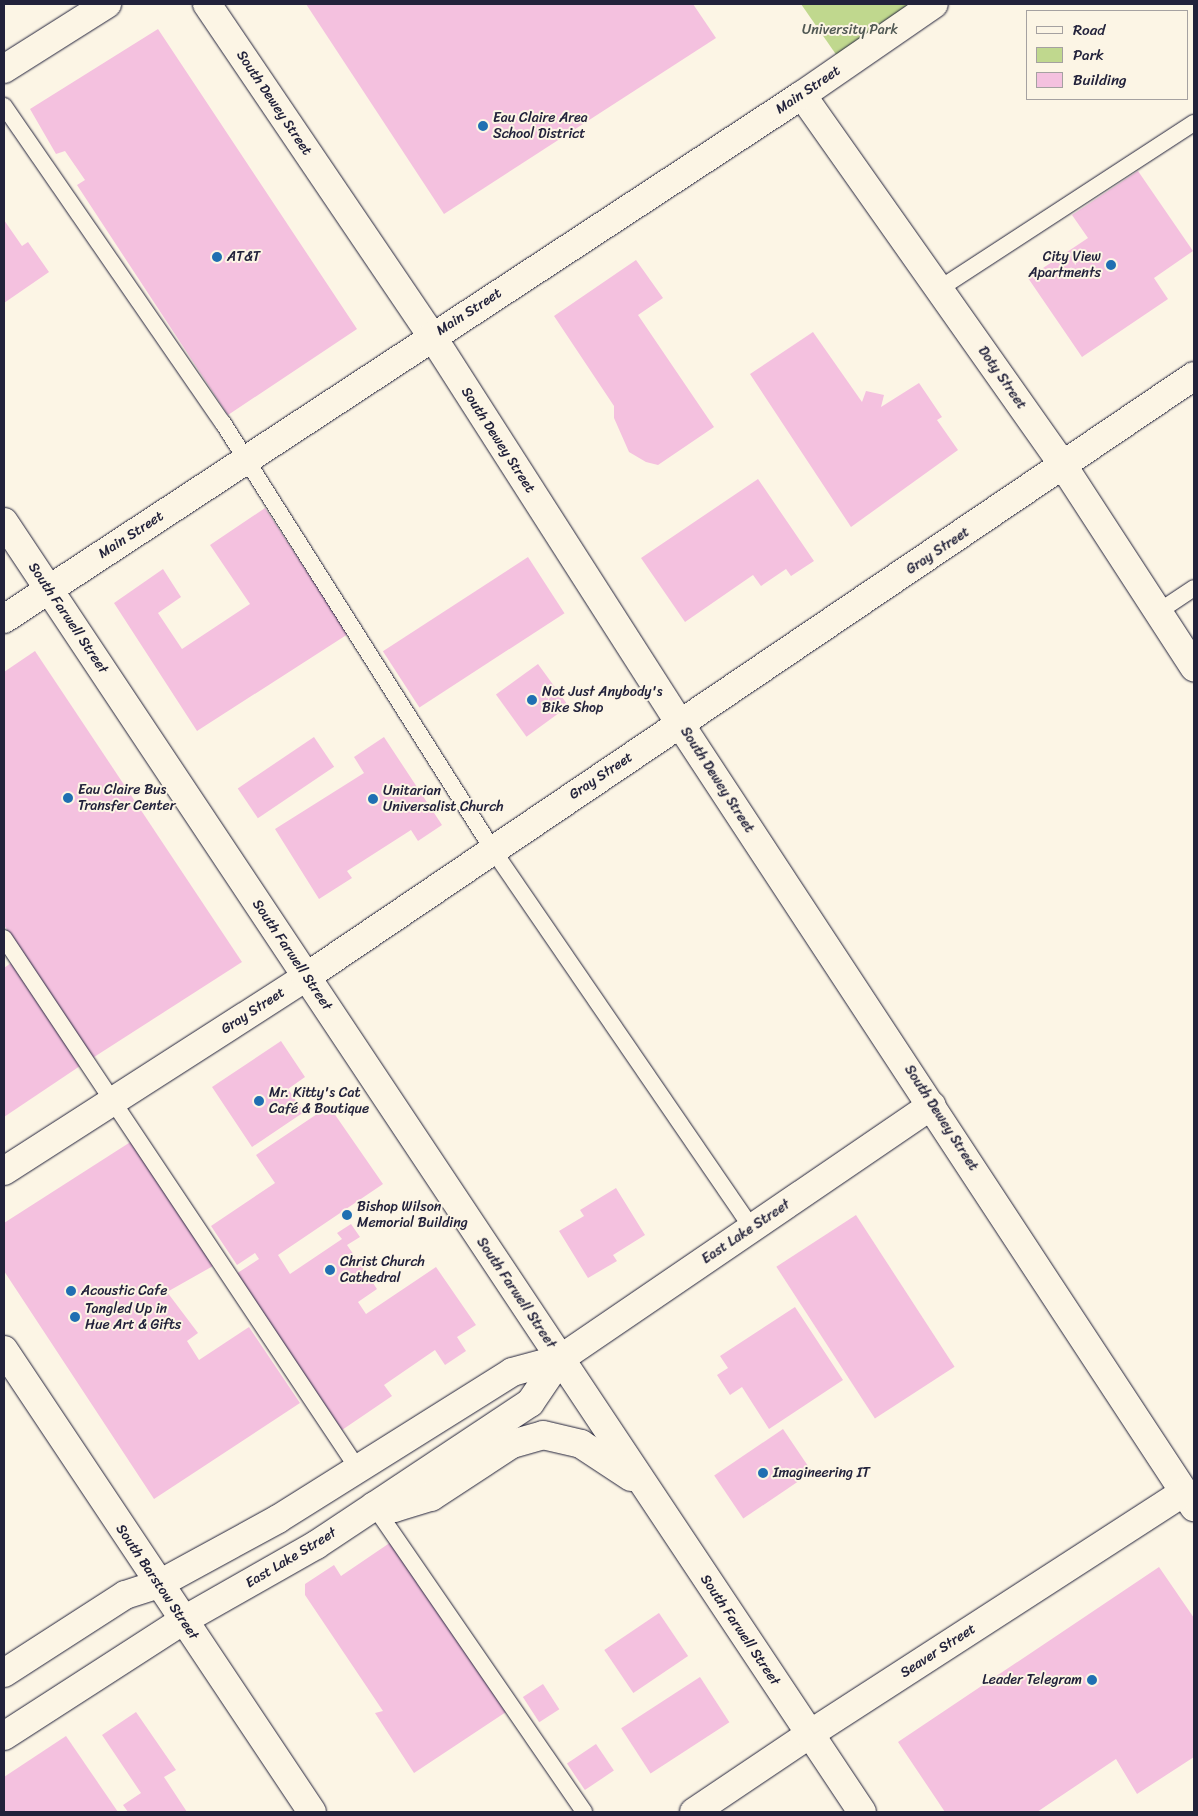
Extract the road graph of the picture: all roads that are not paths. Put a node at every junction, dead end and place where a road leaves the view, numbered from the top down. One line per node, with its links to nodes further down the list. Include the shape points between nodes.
1 (107, 4): 4 (street)
2 (207, 4): 9 (street, South Dewey Street)
3 (934, 4): 5 (street, Main Street)
4 (4, 69)
5 (802, 94): 8 (street, Doty Street); 9 (street, Main Street)
6 (4, 106): 11 (lane, via 223,423)
7 (1194, 123): 8 (lane)
8 (939, 289): 12 (street, Doty Street)
9 (432, 336): 11 (street, Main Street); 19 (street, South Dewey Street)
10 (1194, 376): 12 (street, Gray Street)
11 (244, 460): 15 (street, Main Street); 20 (lane)
12 (1064, 466): 16 (street, Doty Street); 19 (street, Gray Street)
13 (4, 522): 15 (street, South Farwell Street)
14 (1194, 588): 16 (lane)
15 (49, 589): 17 (street, Main Street); 22 (street, South Farwell Street)
16 (1158, 612): 18 (street, Doty Street)
17 (4, 619)
18 (1194, 667)
19 (680, 724): 20 (street, Gray Street); 24 (street, South Dewey Street)
20 (493, 850): 22 (street, Gray Street); 26 (lane)
21 (4, 938): 23 (lane)
22 (306, 977): 23 (street, Gray Street); 28 (street, South Farwell Street)
23 (111, 1102): 25 (street, Gray Street); 29 (lane)
24 (932, 1105): 26 (street, East Lake Street); 31 (street, South Dewey Street)
25 (4, 1171)
26 (752, 1228): 28 (street, East Lake Street)
27 (4, 1350): 33 (street, South Barstow Street)
28 (560, 1359): 29 (street, East Lake Street, via 512,1372); 30 (street, South Farwell Street); 32 (street, East Lake Street, via 530,1403)
29 (358, 1469): 33 (street, East Lake Street, via 278,1519)
30 (645, 1486): 32 (street, via 581,1444 543,1435 512,1444 431,1497 394,1508); 36 (street, South Farwell Street)
31 (1191, 1494): 36 (street, Seaver Street)
32 (374, 1506): 34 (street, East Lake Street, via 316,1545); 39 (lane)
33 (159, 1584): 34 (street, South Barstow Street); 35 (street, East Lake Street, via 125,1595)
34 (184, 1620): 37 (street, East Lake Street); 38 (street, South Barstow Street)
35 (4, 1673)
36 (810, 1734): 40 (street, Seaver Street); 41 (street, South Farwell Street)
37 (4, 1736)
38 (312, 1812)
39 (584, 1812)
40 (694, 1812)
41 (862, 1812)

